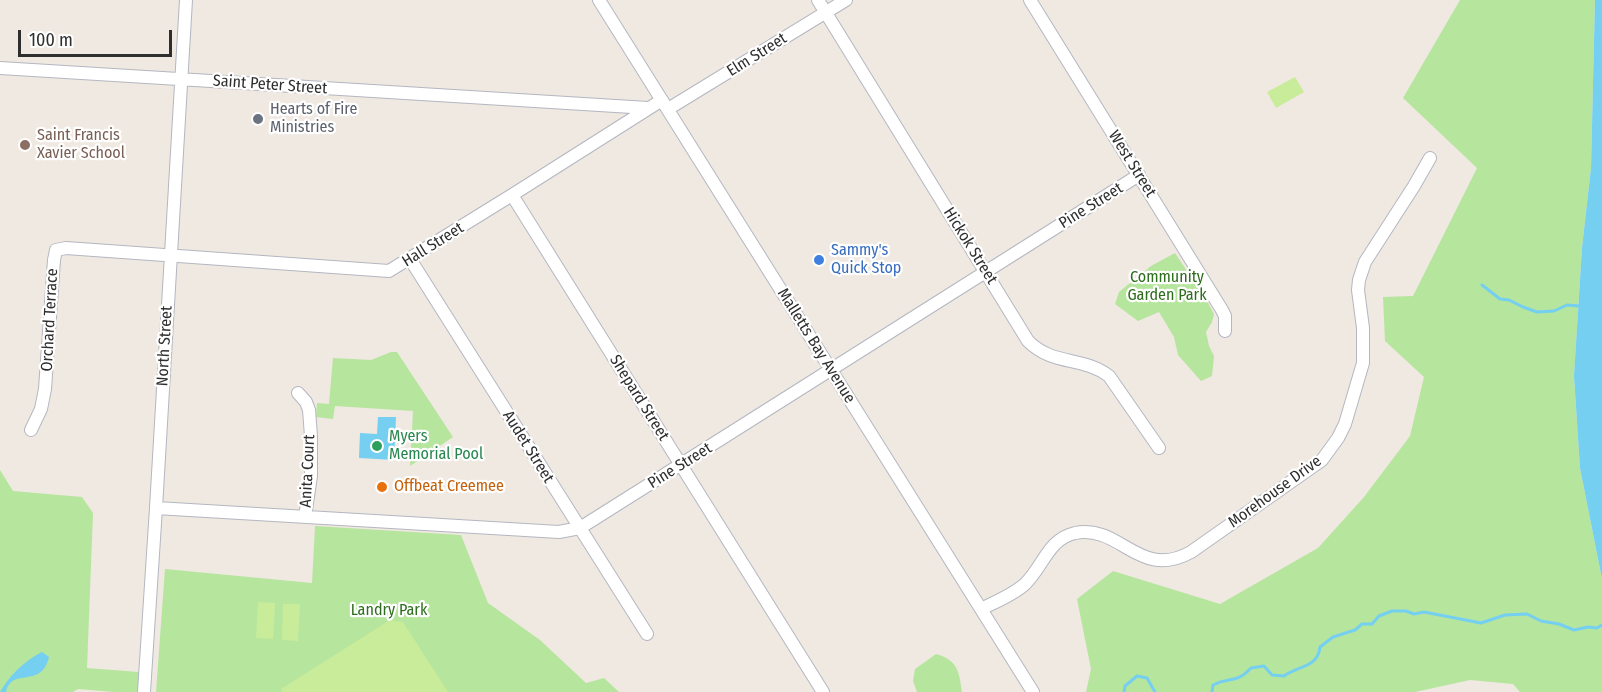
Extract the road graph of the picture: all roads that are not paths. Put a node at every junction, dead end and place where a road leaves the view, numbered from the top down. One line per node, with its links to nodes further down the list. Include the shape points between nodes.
1 (186, 0): 8 (street, North Street)
2 (599, 0): 9 (street, Malletts Bay Avenue)
3 (818, 0): 6 (street, Hickok Street)
4 (846, 0): 6 (street, Elm Street)
5 (1030, 0): 12 (street, West Street)
6 (826, 12): 9 (street, Elm Street); 16 (street, Hickok Street)
7 (0, 68): 8 (street, Saint Peter Street)
8 (181, 79): 10 (street, Saint Peter Street); 14 (street, North Street)
9 (665, 105): 10 (street, Hall Street); 18 (street, Malletts Bay Avenue)
10 (648, 108): 13 (street, Hall Street)
11 (1430, 158): 26 (street, Morehouse Drive, via 1365,262 1358,290 1363,363 1345,424 1322,460 1191,552 1172,561 1148,558 1093,533 1068,535 1053,545 1024,584)
12 (1139, 175): 16 (street, Pine Street); 17 (street, West Street, via 1222,310)
13 (512, 195): 15 (street, Hall Street); 22 (street, Shepard Street)
14 (170, 256): 15 (street, Hall Street, via 384,272); 20 (street, Orchard Terrace, via 56,250 45,388); 23 (street, North Street)
15 (410, 259): 25 (street, Audet Street)
16 (986, 272): 18 (street, Pine Street); 21 (street, Hickok Street, via 1028,341 1051,357 1091,366 1109,376)
17 (1225, 331)
18 (831, 369): 22 (street, Pine Street); 26 (street, Malletts Bay Avenue)
19 (298, 393): 24 (street, Anita Court, via 309,410 311,436)
20 (31, 430)
21 (1159, 448)
22 (681, 464): 25 (street, Pine Street); 29 (street, Shepard Street)
23 (156, 508): 24 (street, Pine Street); 28 (street, North Street)
24 (304, 517): 25 (street, Pine Street, via 559,532)
25 (580, 528): 27 (street, Audet Street)
26 (981, 609): 30 (street, Malletts Bay Avenue)
27 (647, 634)
28 (144, 692)
29 (823, 692)
30 (1033, 692)

